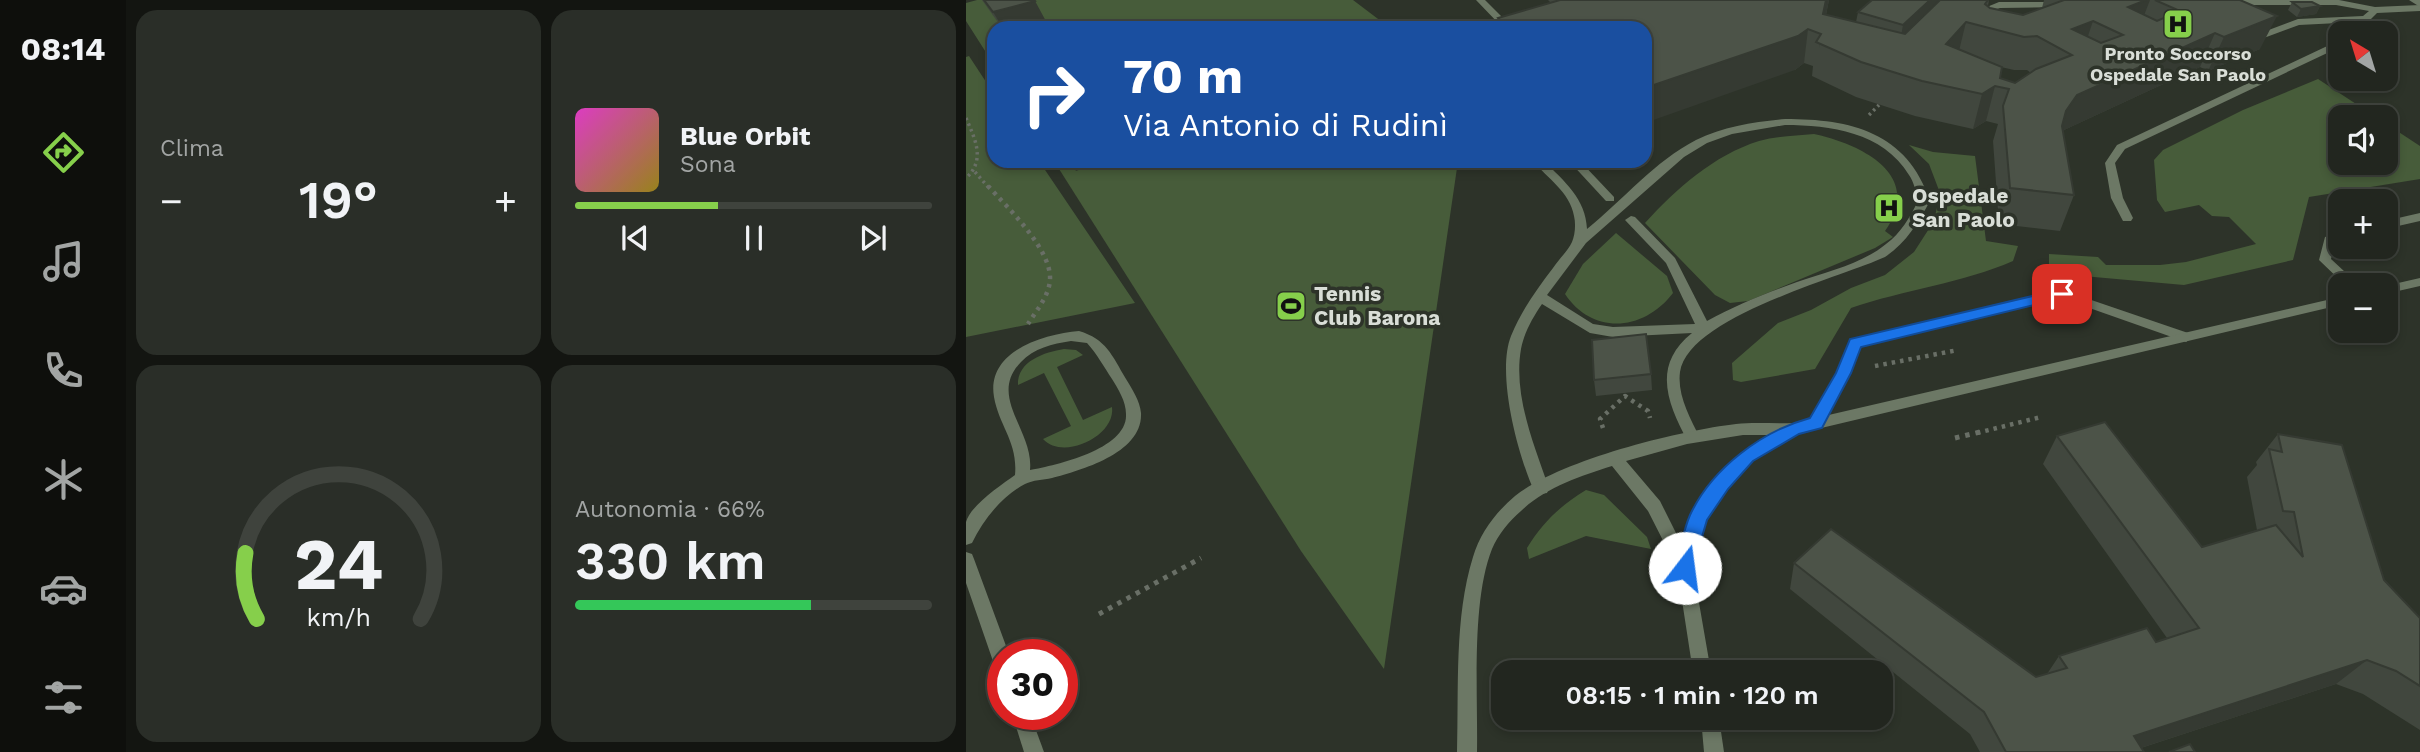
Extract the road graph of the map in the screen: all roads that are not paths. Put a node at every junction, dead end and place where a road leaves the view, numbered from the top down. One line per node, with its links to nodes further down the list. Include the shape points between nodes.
1 (1480, 0): 11 (street)
2 (2413, 0): 6 (street)
3 (2242, 3): 4 (street); 7 (street, via 2336,2); 8 (street)
4 (2216, 4)
5 (2076, 5): 14 (street, via 1999,5 1984,15)
6 (2420, 6): 7 (street)
7 (2375, 10): 10 (street)
8 (2250, 13)
9 (1526, 19): 12 (street)
10 (2367, 19): 15 (street, via 2298,22)
11 (1501, 21)
12 (1517, 21)
13 (2273, 22): 15 (street)
14 (1996, 24)
15 (2284, 27): 16 (street)
16 (2246, 42)
17 (2328, 49): 22 (street, via 2121,147 2110,163 2117,198)
18 (1544, 168): 25 (street, via 1582,215)
19 (1581, 168): 20 (street)
20 (1610, 199)
21 (2420, 217): 24 (street)
22 (2127, 218)
23 (1631, 220): 32 (street, via 1671,261)
24 (2398, 222)
25 (1578, 243): 30 (street); 32 (street, via 1701,142 1741,128 1782,120 1822,122 1872,138 1913,172 1924,201 1907,232 1883,253 1782,291)
26 (2328, 245): 27 (street, via 2325,260)
27 (2340, 273)
28 (2420, 282): 29 (street)
29 (2398, 287)
30 (1539, 296): 32 (street, via 1590,328 1613,332); 39 (street, via 1514,346 1514,382 1515,405)
31 (2328, 304): 33 (street)
32 (1704, 328): 36 (street, via 1676,362 1674,378 1678,410)
33 (2186, 337): 34 (street); 34 (street, via 2062,294 1855,343)
34 (1816, 423): 35 (street)
35 (1794, 429): 36 (street, via 1736,430); 42 (street, via 1747,456 1722,484 1699,517)
36 (1693, 438): 37 (street)
37 (1615, 458): 39 (street); 42 (street, via 1654,506)
38 (1022, 478): 38 (street, via 1077,464 1104,452 1131,431 1132,404 1092,340 1061,337 1040,344 1023,352 1001,373 998,389 1026,460); 40 (street, via 992,500)
39 (1541, 488): 48 (street, via 1504,516 1481,554 1472,604)
40 (966, 538)
41 (966, 559): 43 (street)
42 (1685, 568): 44 (street)
43 (994, 639)
44 (1700, 660)
45 (1026, 730): 47 (street)
46 (1711, 730): 49 (street)
47 (1034, 752)
48 (1467, 752)
49 (1714, 752)

